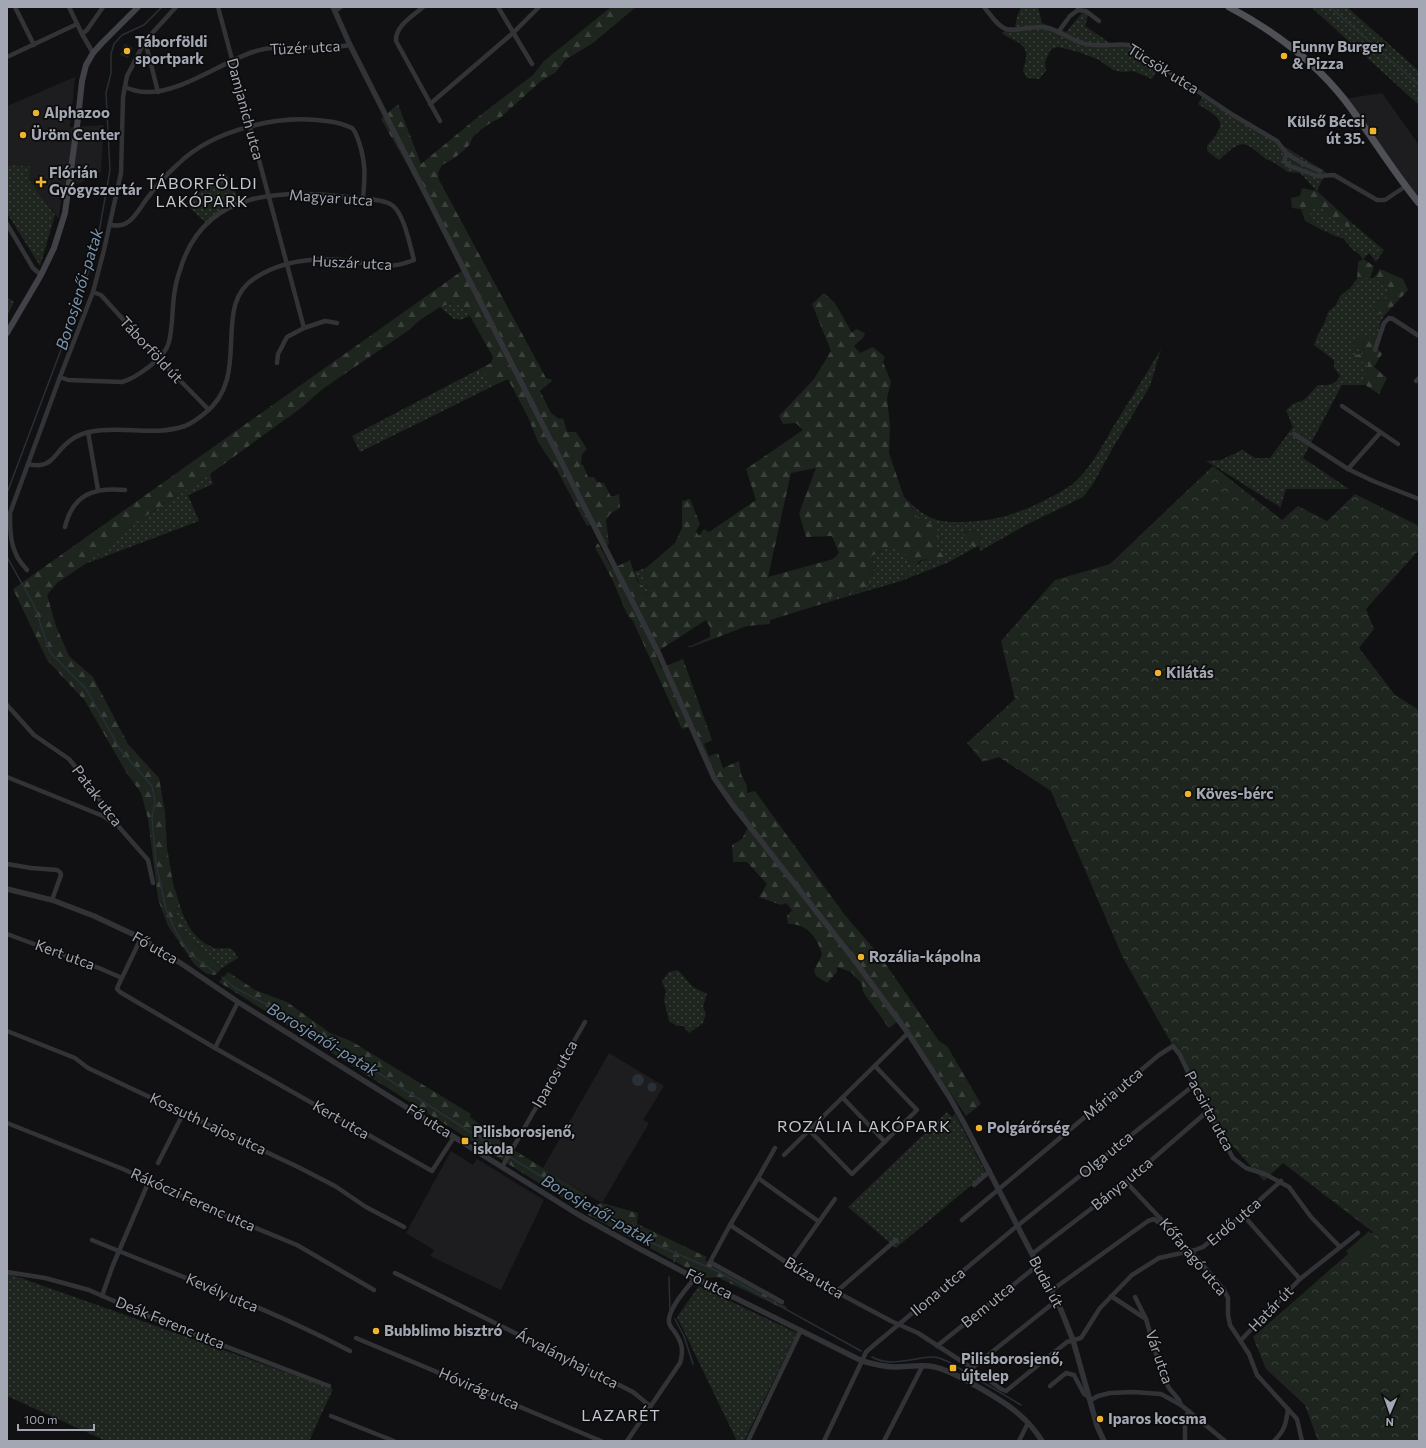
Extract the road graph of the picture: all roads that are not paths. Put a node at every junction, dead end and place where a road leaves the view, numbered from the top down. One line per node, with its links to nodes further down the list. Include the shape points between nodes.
1 (15, 7): 21 (street)
2 (69, 7): 16 (street)
3 (103, 7): 19 (street)
4 (138, 7): 23 (main road)
5 (176, 7): 20 (street)
6 (218, 7): 25 (street, Damjanich utca)
7 (341, 7): 13 (street)
8 (423, 7): 29 (street, via 398,29 395,35)
9 (498, 7): 18 (street)
10 (540, 7): 18 (street)
11 (984, 7): 17 (street, Tücsök utca, via 1004,29 1014,30 1031,26)
12 (1229, 7): 34 (main road, via 1269,31 1319,71 1344,98)
13 (334, 9): 22 (street, Budai út)
14 (1078, 9): 15 (street, via 1086,11); 17 (street)
15 (1099, 21)
16 (77, 24): 19 (street); 21 (street)
17 (1059, 32): 32 (street, Tücsök utca, via 1090,45 1129,45 1233,115 1277,141)
18 (513, 33): 26 (street); 29 (street)
19 (82, 34): 23 (street)
20 (145, 41): 27 (street, via 127,76); 28 (street)
21 (34, 45): 24 (street)
22 (350, 45): 25 (street, Tüzér utca, via 335,48 276,47); 78 (street, Budai út, via 659,654 714,778)
23 (93, 53): 42 (main road, via 86,65 82,81 65,213 54,248)
24 (7, 57)
25 (232, 59): 28 (street, Tüzér utca, via 169,90); 31 (street, Damjanich utca)
26 (532, 64)
27 (125, 88): 28 (street, Tüzér utca, via 137,92); 39 (street, via 121,173)
28 (158, 92)
29 (430, 104): 30 (street)
30 (440, 122)
31 (250, 126): 35 (street, Damjanich utca); 36 (street, via 276,120 314,119 352,128 357,134 364,158); 39 (street, via 192,153 161,181 130,221 121,226)
32 (1286, 154): 33 (street, Tücsök utca); 34 (street, Tücsök utca, via 1285,162 1290,166 1317,176 1334,175 1377,200 1386,200)
33 (1320, 171)
34 (1406, 186): 37 (main road)
35 (268, 196): 36 (street, Magyar utca, via 309,193); 41 (street, Damjanich utca); 49 (street, Magyar utca, via 232,206 219,214 195,237 180,270 175,289 168,344)
36 (363, 198): 40 (street, Magyar utca, via 385,202 395,207)
37 (1419, 202)
38 (7, 224): 42 (street, via 33,268)
39 (111, 225): 43 (street)
40 (414, 260): 41 (street, Huszár utca, via 387,267 335,260)
41 (286, 264): 45 (street, Damjanich utca); 53 (street, Huszár utca, via 271,269 247,283 238,296 233,317 228,377 224,391)
42 (41, 275): 46 (main road)
43 (93, 292): 49 (street, Táborföld út, via 101,295); 51 (street)
44 (337, 324): 45 (street, via 325,321)
45 (304, 328): 50 (street, via 287,337 278,354)
46 (7, 333)
47 (1419, 336): 48 (street, via 1393,318 1389,318 1384,323)
48 (1375, 350)
49 (158, 358): 51 (street, Magyar utca, via 138,375 122,382 68,380); 53 (street, Táborföld út)
50 (278, 362)
51 (60, 377): 58 (street)
52 (1342, 406): 55 (street)
53 (208, 410): 54 (street, Huszár utca, via 197,420 173,429 156,432 103,429)
54 (88, 432): 58 (street, Huszár utca, via 72,439 46,463); 60 (street)
55 (1380, 433): 57 (street); 59 (street)
56 (1294, 434): 59 (street)
57 (1398, 444)
58 (28, 464): 64 (street, via 10,513 16,556)
59 (1348, 469): 62 (street)
60 (98, 490): 61 (street); 63 (street, via 90,493 71,509)
61 (125, 490)
62 (1419, 499)
63 (65, 527)
64 (27, 570)
65 (7, 705): 67 (street, Patak utca, via 34,734 69,759)
66 (7, 777): 67 (street, via 104,816)
67 (119, 827): 69 (street, Patak utca, via 148,860)
68 (7, 864): 71 (street, via 60,872)
69 (153, 883)
70 (7, 889): 71 (street, Fő utca)
71 (52, 900): 73 (street, Fő utca)
72 (7, 934): 74 (street, Kert utca)
73 (141, 938): 74 (street, Kert utca); 75 (street, Fő utca)
74 (122, 978): 80 (street, Kert utca, via 117,989 120,992)
75 (238, 1002): 80 (street); 88 (street, Fő utca)
76 (585, 1022): 93 (street, Iparos utca)
77 (7, 1031): 85 (street, Kossuth Lajos utca, via 76,1058 88,1068)
78 (908, 1033): 81 (street); 94 (street, Budai út, via 935,1073)
79 (1173, 1046): 82 (street, Pacsirta utca); 100 (street, Mária utca)
80 (215, 1048): 88 (street, Kert utca, via 432,1172)
81 (875, 1066): 83 (street); 89 (street, via 917,1110)
82 (1194, 1084): 84 (street, Pacsirta utca); 107 (street, Olga utca)
83 (843, 1098): 87 (street); 89 (street)
84 (1209, 1110): 97 (street, Bánya utca); 98 (street, Pacsirta utca, via 1233,1158 1246,1168)
85 (184, 1112): 92 (street); 106 (street, Kossuth Lajos utca, via 336,1186 366,1206)
86 (7, 1123): 96 (street, Rákóczi Ferenc utca)
87 (809, 1130): 89 (street, via 852,1174); 91 (street)
88 (454, 1137): 93 (street, Fő utca)
89 (885, 1142)
90 (775, 1148): 95 (street)
91 (784, 1155)
92 (158, 1163)
93 (502, 1167): 120 (street, Fő utca, via 579,1215)
94 (990, 1171): 99 (street); 100 (street, Budai út)
95 (758, 1178): 104 (street); 105 (street)
96 (149, 1181): 113 (street); 122 (street, Rákóczi Ferenc utca, via 297,1245)
97 (1126, 1182): 108 (street, Kőfaragó utca); 115 (street, Bánya utca)
98 (1281, 1182): 102 (street, Erdő utca); 112 (street, Pacsirta utca, via 1289,1187)
99 (974, 1185)
100 (999, 1189): 103 (street, Mária utca); 107 (street, Budai út)
101 (835, 1199): 104 (street)
102 (1243, 1215): 114 (street, Erdő utca, via 1205,1246); 121 (street)
103 (962, 1220)
104 (818, 1221): 116 (street)
105 (730, 1225): 116 (street, Búza utca); 129 (street, via 710,1262)
106 (404, 1226)
107 (1017, 1226): 115 (street, Budai út); 131 (street, Ilona utca)
108 (1172, 1230): 114 (street, Kőfaragó utca); 123 (street, via 1154,1219 1148,1221)
109 (1358, 1233): 112 (street, Határ út)
110 (92, 1240): 113 (street, Kevély utca)
111 (896, 1240): 124 (street)
112 (1340, 1247): 121 (street, Határ út)
113 (119, 1251): 125 (street); 137 (street, Kevély utca, via 230,1295)
114 (1191, 1251): 126 (street, Erdő utca, via 1159,1258 1132,1275); 135 (street, Kőfaragó utca, via 1225,1291 1228,1300 1228,1320)
115 (1032, 1254): 117 (street, Budai út)
116 (789, 1264): 124 (street, Búza utca)
117 (1038, 1264): 123 (street, Budai út); 136 (street, Bem utca)
118 (7, 1272): 125 (street, Deák Ferenc utca, via 45,1278)
119 (395, 1273): 146 (street, Árvalányhaj utca, via 633,1392)
120 (695, 1278): 132 (street, Fő utca); 146 (street, via 681,1295 669,1318 669,1325 680,1338 682,1345 680,1363)
121 (1300, 1279): 135 (street, Határ út)
122 (374, 1290)
123 (1052, 1290): 128 (street, Budai út)
124 (836, 1292): 131 (street, Búza utca)
125 (102, 1296): 141 (street, Deák Ferenc utca, via 157,1320)
126 (1111, 1296): 130 (street, Vár utca); 134 (street, Erdő utca, via 1081,1338)
127 (1135, 1297): 130 (street, Vár utca)
128 (1057, 1300): 134 (street, Budai út); 140 (street)
129 (782, 1302)
130 (1146, 1319): 145 (street, Vár utca, via 1162,1374)
131 (899, 1324): 136 (street, Búza utca); 138 (street, Ilona utca, via 870,1349)
132 (801, 1330): 138 (street, Fő utca); 154 (street)
133 (356, 1338): 152 (street, Hóvirág utca)
134 (1073, 1340): 143 (street, Erdő utca); 144 (street, Budai út)
135 (1241, 1340): 147 (street, Határ út, via 1257,1375)
136 (937, 1346): 140 (street, Búza utca)
137 (350, 1351)
138 (862, 1361): 139 (street, Fő utca, via 894,1367); 155 (street, Ilona utca)
139 (923, 1365): 150 (street, Fő utca, via 949,1371 962,1378 1001,1400); 156 (street)
140 (972, 1368): 143 (street, Búza utca)
141 (329, 1386)
142 (1050, 1386): 144 (street, via 1066,1373 1074,1375 1084,1394)
143 (1006, 1390)
144 (1090, 1399): 145 (street, via 1110,1393 1133,1392 1161,1394); 159 (street, Budai út)
145 (1181, 1405): 148 (street, Vár utca)
146 (650, 1406): 153 (street)
147 (1288, 1409): 162 (street, via 1282,1433); 163 (street, Határ út, via 1298,1420)
148 (1188, 1411): 160 (street, via 1185,1418); 161 (street, Vár utca)
149 (331, 1416): 151 (street)
150 (1028, 1423): 157 (street); 158 (street, Fő utca)
151 (394, 1441)
152 (601, 1441)
153 (627, 1441)
154 (748, 1441)
155 (824, 1441)
156 (884, 1441)
157 (1019, 1441)
158 (1042, 1441)
159 (1104, 1441)
160 (1185, 1441)
161 (1225, 1441)
162 (1274, 1441)
163 (1302, 1441)

